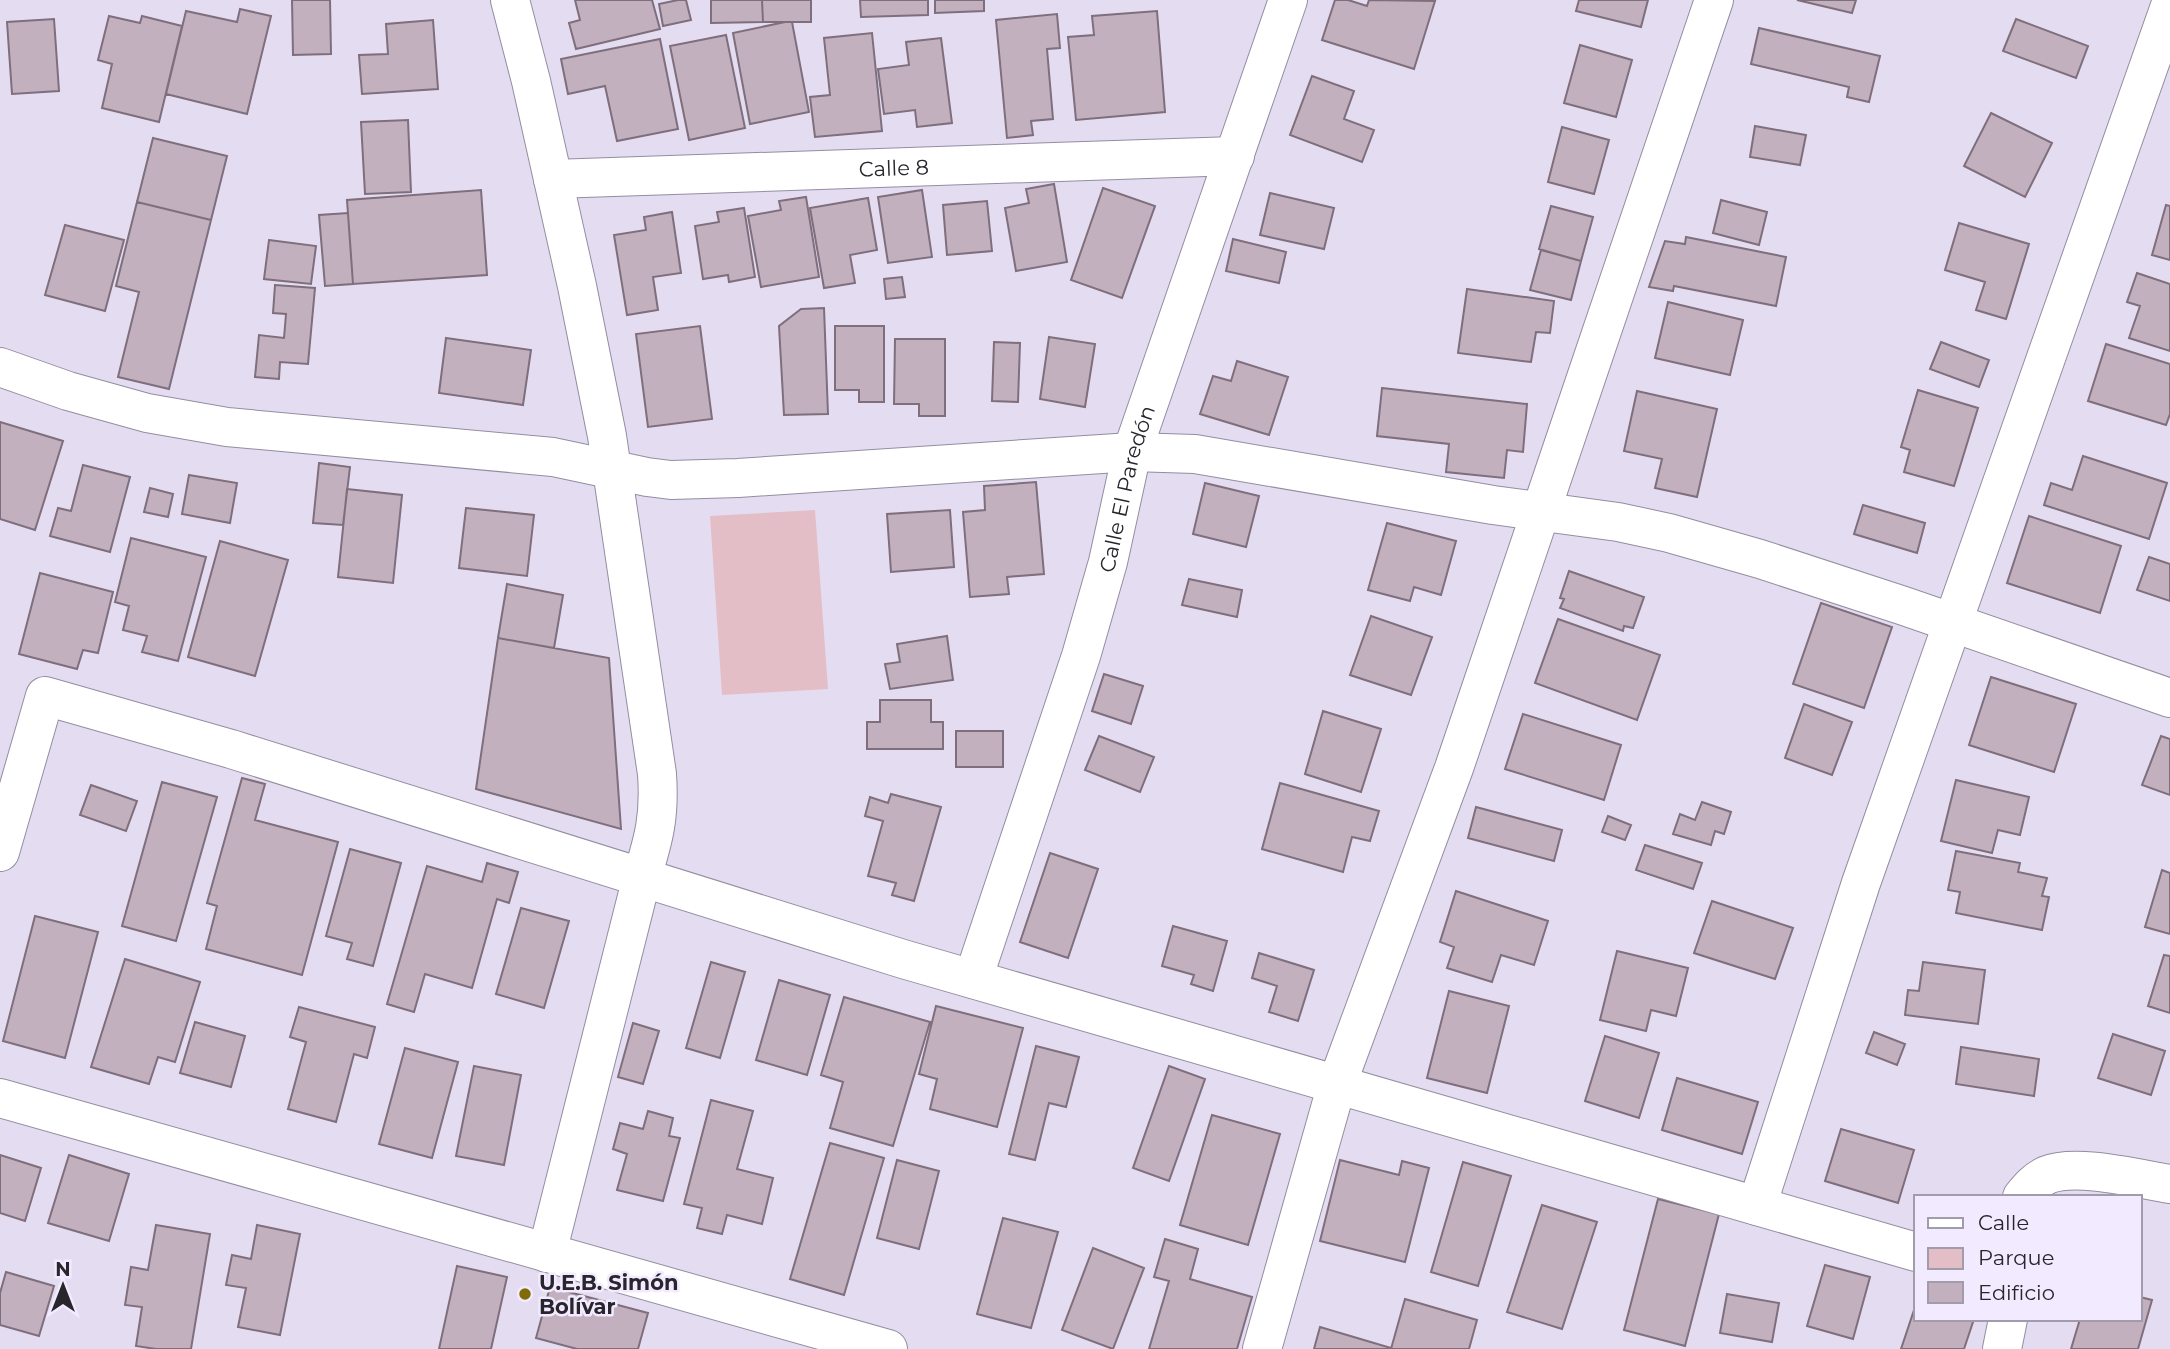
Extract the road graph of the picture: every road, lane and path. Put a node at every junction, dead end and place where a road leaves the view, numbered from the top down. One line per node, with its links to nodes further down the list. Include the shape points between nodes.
1 (510, 0): 6 (street)
2 (1288, 0): 5 (street, Calle El Paredón)
3 (1714, 0): 10 (street)
4 (2170, 6): 11 (street)
5 (1235, 156): 6 (street, Calle 8); 8 (street, Calle El Paredón)
6 (553, 179): 9 (street)
7 (0, 368): 9 (street, via 147,413 227,427 553,457)
8 (1132, 452): 9 (street, via 671,480); 10 (street, via 1195,454); 15 (street, Calle El Paredón, via 1081,656)
9 (612, 469): 14 (street, via 657,774 657,827)
10 (1540, 511): 11 (street, via 1668,533); 16 (street, via 1454,768)
11 (1953, 622): 12 (street); 20 (street, via 1861,883)
12 (2170, 698)
13 (0, 852): 14 (street, via 45,696)
14 (642, 877): 15 (street); 22 (street)
15 (973, 979): 16 (street)
16 (1337, 1084): 20 (street); 26 (street)
17 (0, 1098): 22 (street)
18 (2170, 1184): 19 (street, via 2098,1172 2067,1172 2047,1175)
19 (2024, 1195)
20 (1757, 1206): 21 (street)
21 (1914, 1251)
22 (547, 1253): 24 (street)
23 (2008, 1321): 27 (street)
24 (793, 1336): 25 (street)
25 (887, 1349)
26 (1262, 1349)
27 (2002, 1349)

